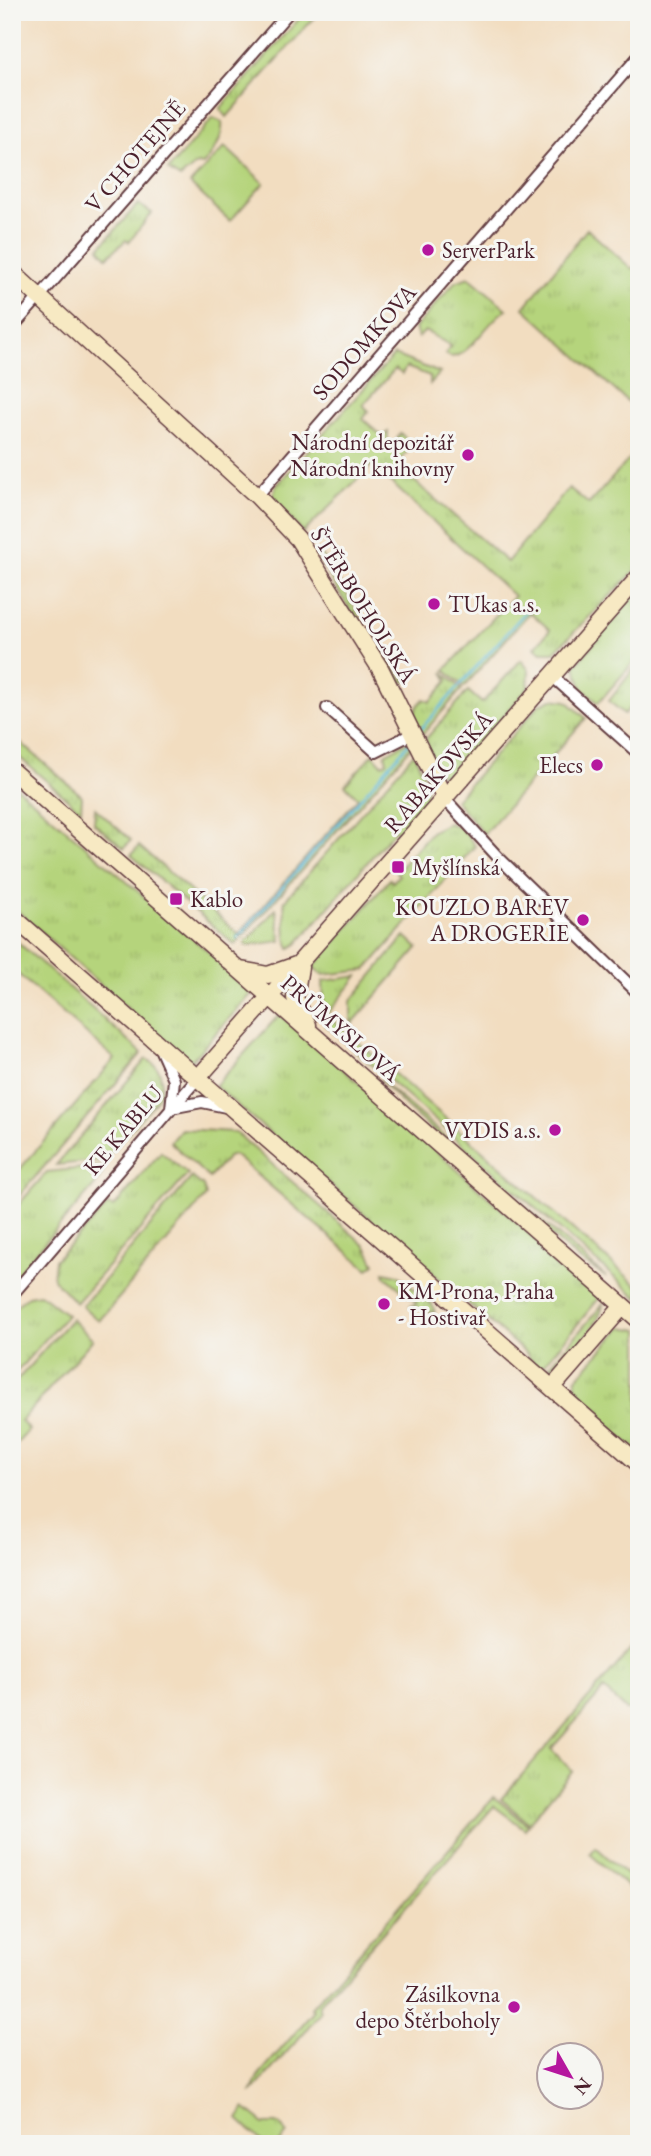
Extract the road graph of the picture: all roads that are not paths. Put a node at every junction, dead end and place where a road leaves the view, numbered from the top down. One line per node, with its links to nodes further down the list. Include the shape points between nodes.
1 (289, 12): 4 (street, V CHOTEJNĚ)
2 (639, 56): 6 (street, SODOMKOVA)
3 (12, 272): 4 (main road, ŠTĚRBOHOLSKÁ)
4 (40, 297): 5 (street, V CHOTEJNĚ); 6 (main road, ŠTĚRBOHOLSKÁ)
5 (12, 328)
6 (257, 496): 10 (main road, ŠTĚRBOHOLSKÁ, via 309,555 386,678)
7 (639, 576): 8 (main road, RABAKOVSKÁ)
8 (552, 676): 11 (street); 13 (main road, RABAKOVSKÁ)
9 (327, 708): 10 (street, via 376,752)
10 (414, 733): 13 (main road, ŠTĚRBOHOLSKÁ)
11 (639, 754)
12 (12, 771): 16 (main road, PRŮMYSLOVÁ)
13 (445, 799): 15 (main road, RABAKOVSKÁ); 17 (street, ŠTĚRBOHOLSKÁ)
14 (12, 916): 20 (main road)
15 (303, 962): 16 (main road, via 268,975); 18 (main road, RABAKOVSKÁ); 19 (main road, via 295,998)
16 (239, 970): 18 (main road, PRŮMYSLOVÁ)
17 (639, 994)
18 (271, 998): 19 (main road, PRŮMYSLOVÁ); 21 (main road, KE KABLU)
19 (314, 1035): 25 (main road, PRŮMYSLOVÁ)
20 (156, 1042): 21 (main road); 22 (street, via 174,1080)
21 (197, 1079): 22 (street, KE KABLU); 23 (main road)
22 (171, 1108): 23 (street, via 206,1102); 24 (street, KE KABLU)
23 (232, 1109): 27 (main road)
24 (12, 1295)
25 (623, 1306): 26 (main road, PRŮMYSLOVÁ); 27 (main road)
26 (639, 1320)
27 (552, 1388): 28 (main road)
28 (639, 1464)

